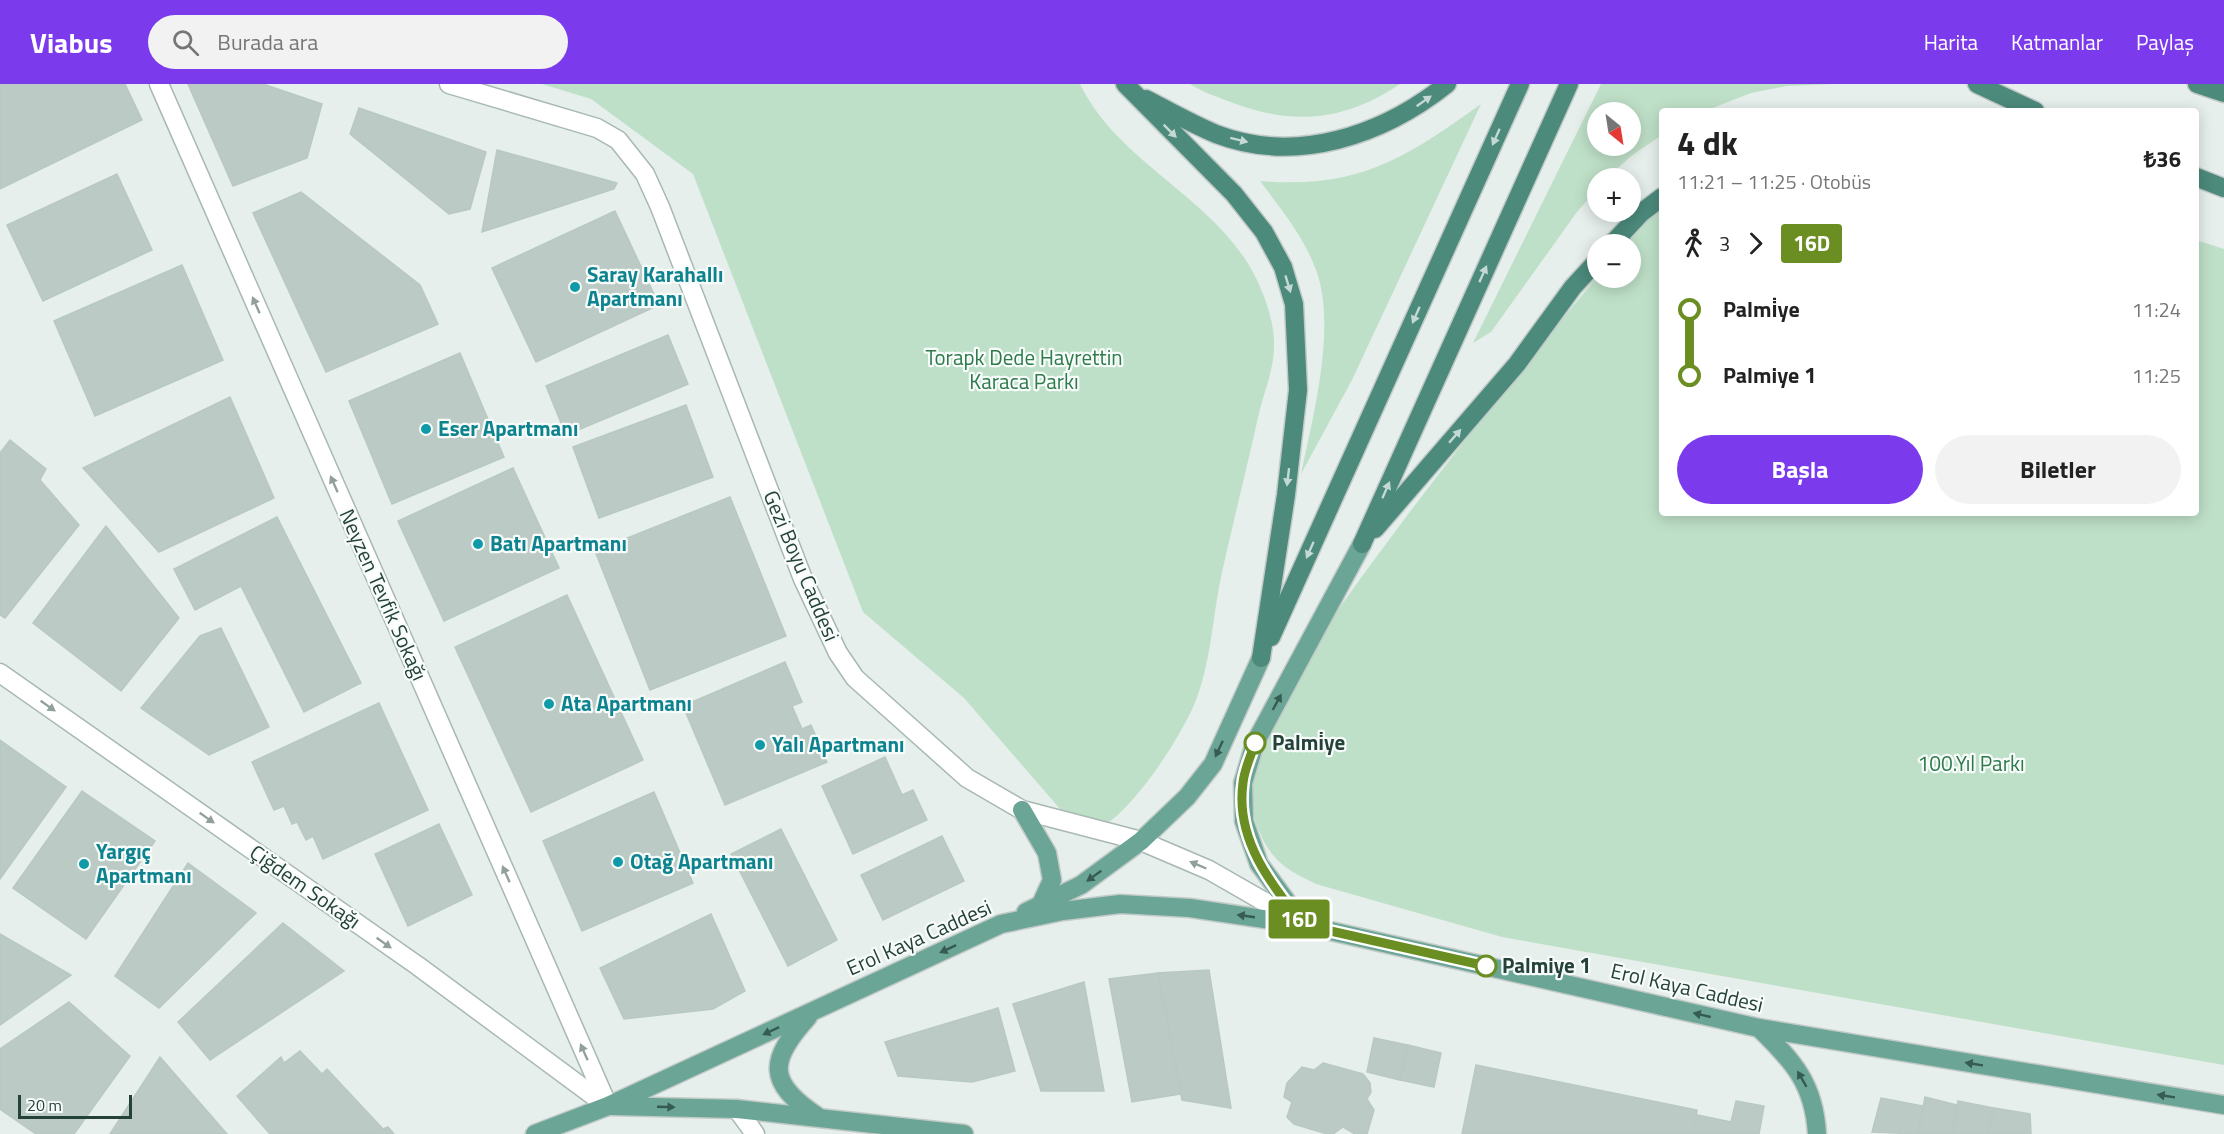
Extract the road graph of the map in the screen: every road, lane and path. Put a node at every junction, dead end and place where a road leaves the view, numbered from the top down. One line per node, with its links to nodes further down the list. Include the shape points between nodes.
1 (159, 84): 28 (street, Neyzen Tevfik Sokağı, one-way to 1)
2 (449, 84): 20 (street, Gezi Boyu Caddesi, via 597,128 618,140 645,174 803,579 838,653 855,678 967,778)
3 (1447, 84): 8 (highway, one-way to 3, via 1218,135 1292,147 1365,133 1398,118)
4 (1520, 84): 18 (highway, one-way to 18)
5 (1569, 84): 17 (highway, one-way to 5)
6 (1977, 84): 10 (highway)
7 (2197, 84): 9 (highway)
8 (1127, 87): 18 (highway, one-way to 18, via 1234,194 1264,232 1283,267 1294,304 1298,390)
9 (2224, 93)
10 (2029, 108)
11 (2199, 178): 13 (highway)
12 (2199, 187): 13 (highway)
13 (2224, 189)
14 (1659, 199): 15 (highway)
15 (1621, 234)
16 (1587, 272): 17 (highway, one-way to 16, via 1517,364)
17 (1362, 544): 24 (main road, one-way to 17, via 1258,864 1244,821 1243,783 1255,743)
18 (1262, 658): 21 (main road, one-way to 21, via 1213,764)
19 (0, 673): 28 (street, Çiğdem Sokağı, one-way to 28, via 418,966)
20 (1022, 810): 21 (street, Gezi Boyu Caddesi); 22 (main road, via 1047,853 1052,880)
21 (1141, 841): 22 (main road, one-way to 22, via 1082,885); 24 (street, Gezi Boyu Caddesi, one-way to 21, via 1209,870)
22 (1041, 904): 23 (main road)
23 (1001, 924): 24 (main road, Erol Kaya Caddesi, one-way to 23, via 1190,908 1120,904); 25 (main road, Erol Kaya Caddesi, one-way to 25)
24 (1304, 925): 26 (main road, Erol Kaya Caddesi, one-way to 24)
25 (813, 1011): 28 (main road, Erol Kaya Caddesi, one-way to 28); 30 (main road, via 780,1053 778,1071 783,1088)
26 (1759, 1028): 27 (main road, Erol Kaya Caddesi, one-way to 26); 34 (main road, one-way to 26, via 1815,1108 1803,1077)
27 (2224, 1105)
28 (608, 1106): 29 (main road, Erol Kaya Caddesi, one-way to 29); 31 (main road, Erol Kaya Caddesi)
29 (737, 1109): 30 (main road, Erol Kaya Caddesi); 32 (street)
30 (818, 1118): 33 (main road, Erol Kaya Caddesi)
31 (536, 1134)
32 (755, 1134)
33 (964, 1134)
34 (1818, 1134)

